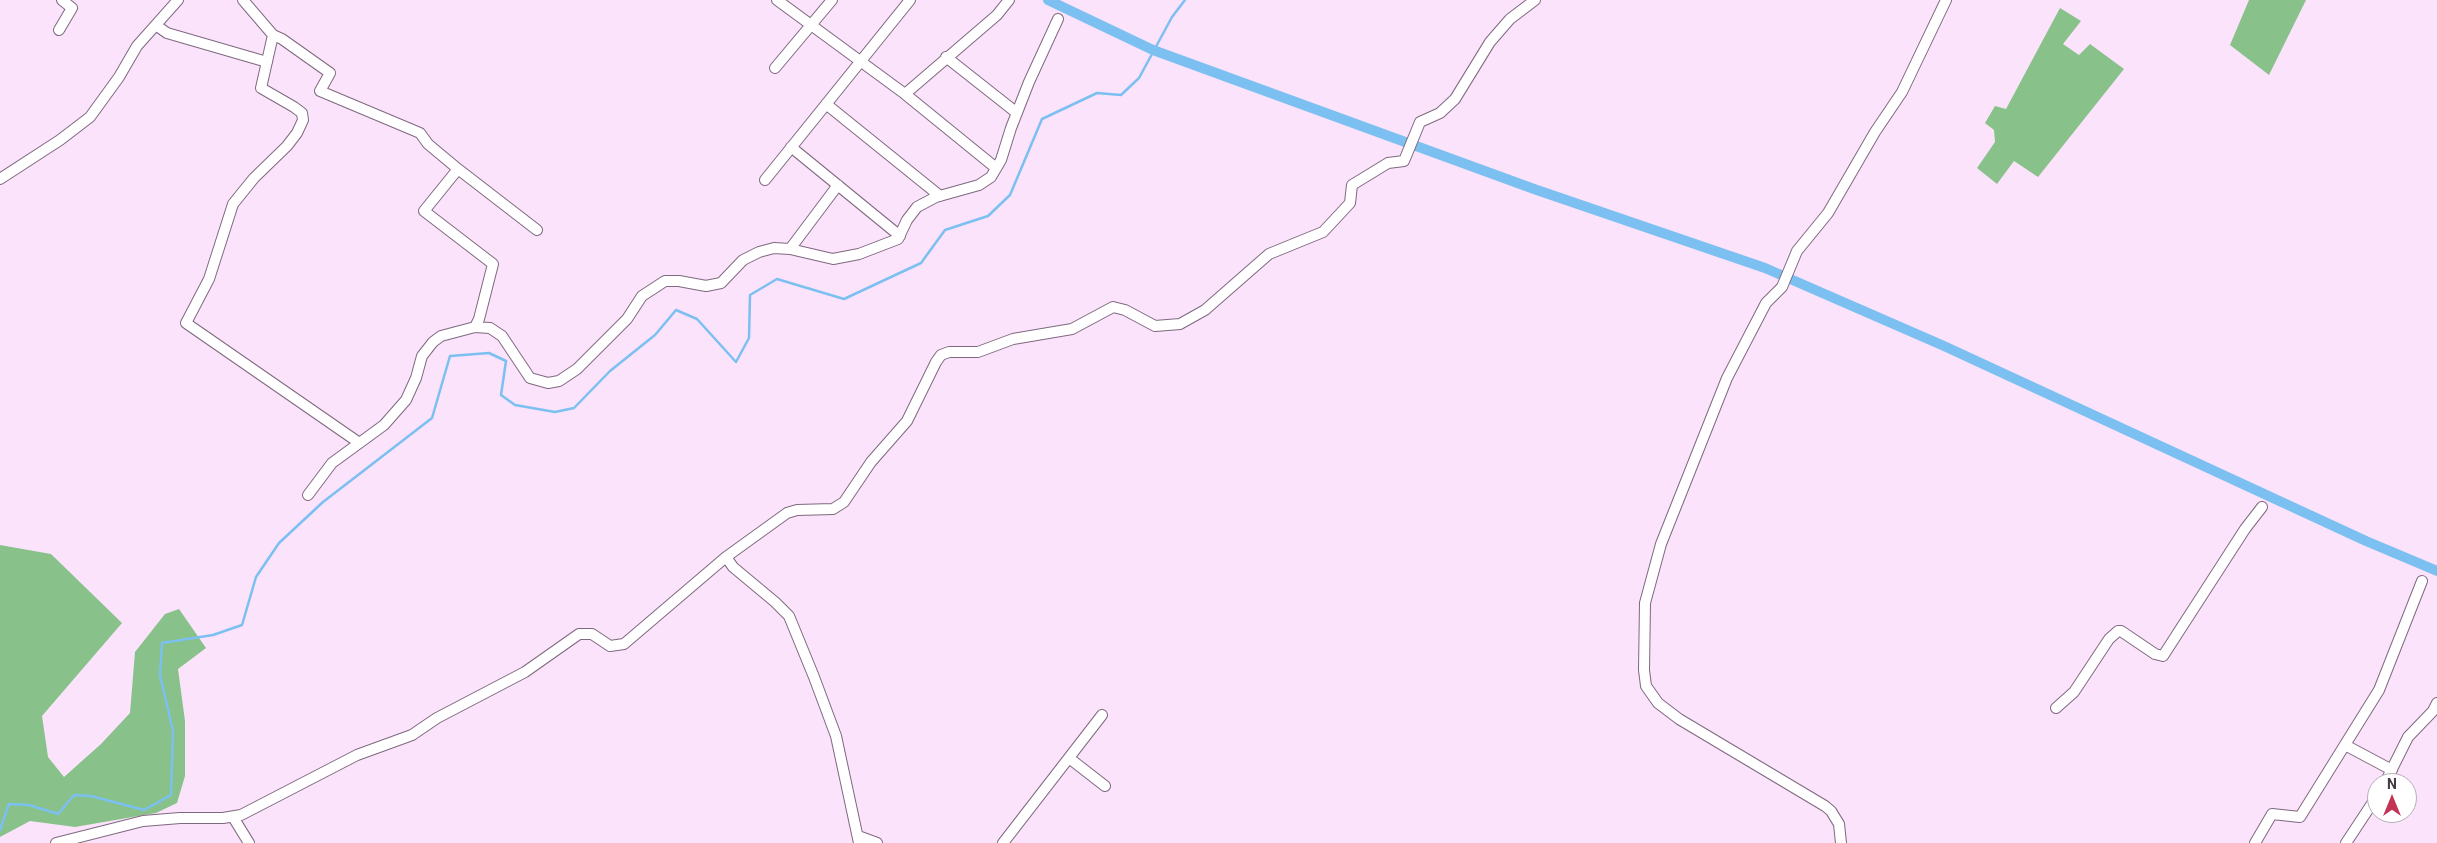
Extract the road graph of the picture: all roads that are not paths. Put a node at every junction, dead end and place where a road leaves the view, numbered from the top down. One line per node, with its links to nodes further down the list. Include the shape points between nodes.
1 (62, 0): 13 (street, via 72,8)
2 (178, 0): 11 (street)
3 (243, 0): 14 (street)
4 (777, 0): 12 (street)
5 (832, 0): 12 (street)
6 (910, 0): 16 (street)
7 (1009, 0): 15 (street, via 997,15)
8 (1535, 0): 36 (street, via 1510,19 1490,42 1455,99 1440,113 1420,122 1404,161 1388,163 1352,185 1350,203 1323,232 1269,254 1187,322 1156,326 1113,307 1072,329 1013,339 978,352 942,355 907,421 871,462 844,502 828,510 791,511)
9 (1946, 0): 53 (street, via 1902,92 1828,213 1795,255 1782,287 1761,311 1727,378 1661,544 1645,602 1644,670 1649,691 1658,703 1831,811 1841,828)
10 (1058, 19): 21 (street)
11 (157, 26): 17 (street, via 167,32); 25 (street, via 138,46 90,117)
12 (812, 26): 16 (street); 18 (street)
13 (59, 30)
14 (273, 36): 17 (street); 24 (street, via 330,73 320,92 420,133)
15 (946, 57): 19 (street); 21 (street)
16 (861, 61): 19 (street); 20 (street)
17 (267, 62): 33 (street, via 261,88 302,113 303,120 298,133 233,204 209,279 186,323)
18 (774, 68)
19 (904, 94): 23 (street)
20 (826, 104): 22 (street); 28 (street)
21 (1017, 113): 23 (street)
22 (791, 147): 26 (street); 27 (street)
23 (996, 168): 28 (street, via 991,177 979,185)
24 (458, 169): 29 (street); 32 (street, via 424,211 493,264)
25 (0, 179)
26 (765, 180)
27 (838, 185): 30 (street); 31 (street)
28 (940, 196): 30 (street, via 917,206)
29 (537, 230)
30 (900, 236): 31 (street, via 879,248 833,258)
31 (790, 249): 32 (street, via 774,248 743,260 721,284 706,286 665,281 656,285 642,296 627,319 599,348 559,381 548,383 530,378 502,336 490,328)
32 (475, 327): 33 (street, via 441,336 433,342 422,356 406,400 384,425)
33 (358, 442): 34 (street, via 332,463)
34 (308, 495)
35 (2262, 507): 39 (street, via 2163,656 2118,631 2109,639 2074,692)
36 (726, 557): 47 (street, via 624,644 610,646 592,634 579,634 525,672 437,718 412,735 357,755); 48 (street, via 788,616 836,736)
37 (2422, 581): 41 (street, via 2379,690)
38 (2437, 703): 43 (street, via 2408,738)
39 (2056, 708)
40 (1102, 715): 42 (street)
41 (2345, 745): 43 (street); 54 (street, via 2300,817 2272,814)
42 (1069, 758): 45 (street); 52 (street)
43 (2392, 770): 44 (street)
44 (2390, 773)
45 (1105, 786)
46 (2367, 811): 55 (street)
47 (233, 817): 49 (street, via 142,821); 50 (street)
48 (859, 840): 51 (street)
49 (56, 843)
50 (249, 843)
51 (877, 843)
52 (1003, 843)
53 (1841, 843)
54 (2255, 843)
55 (2346, 843)

